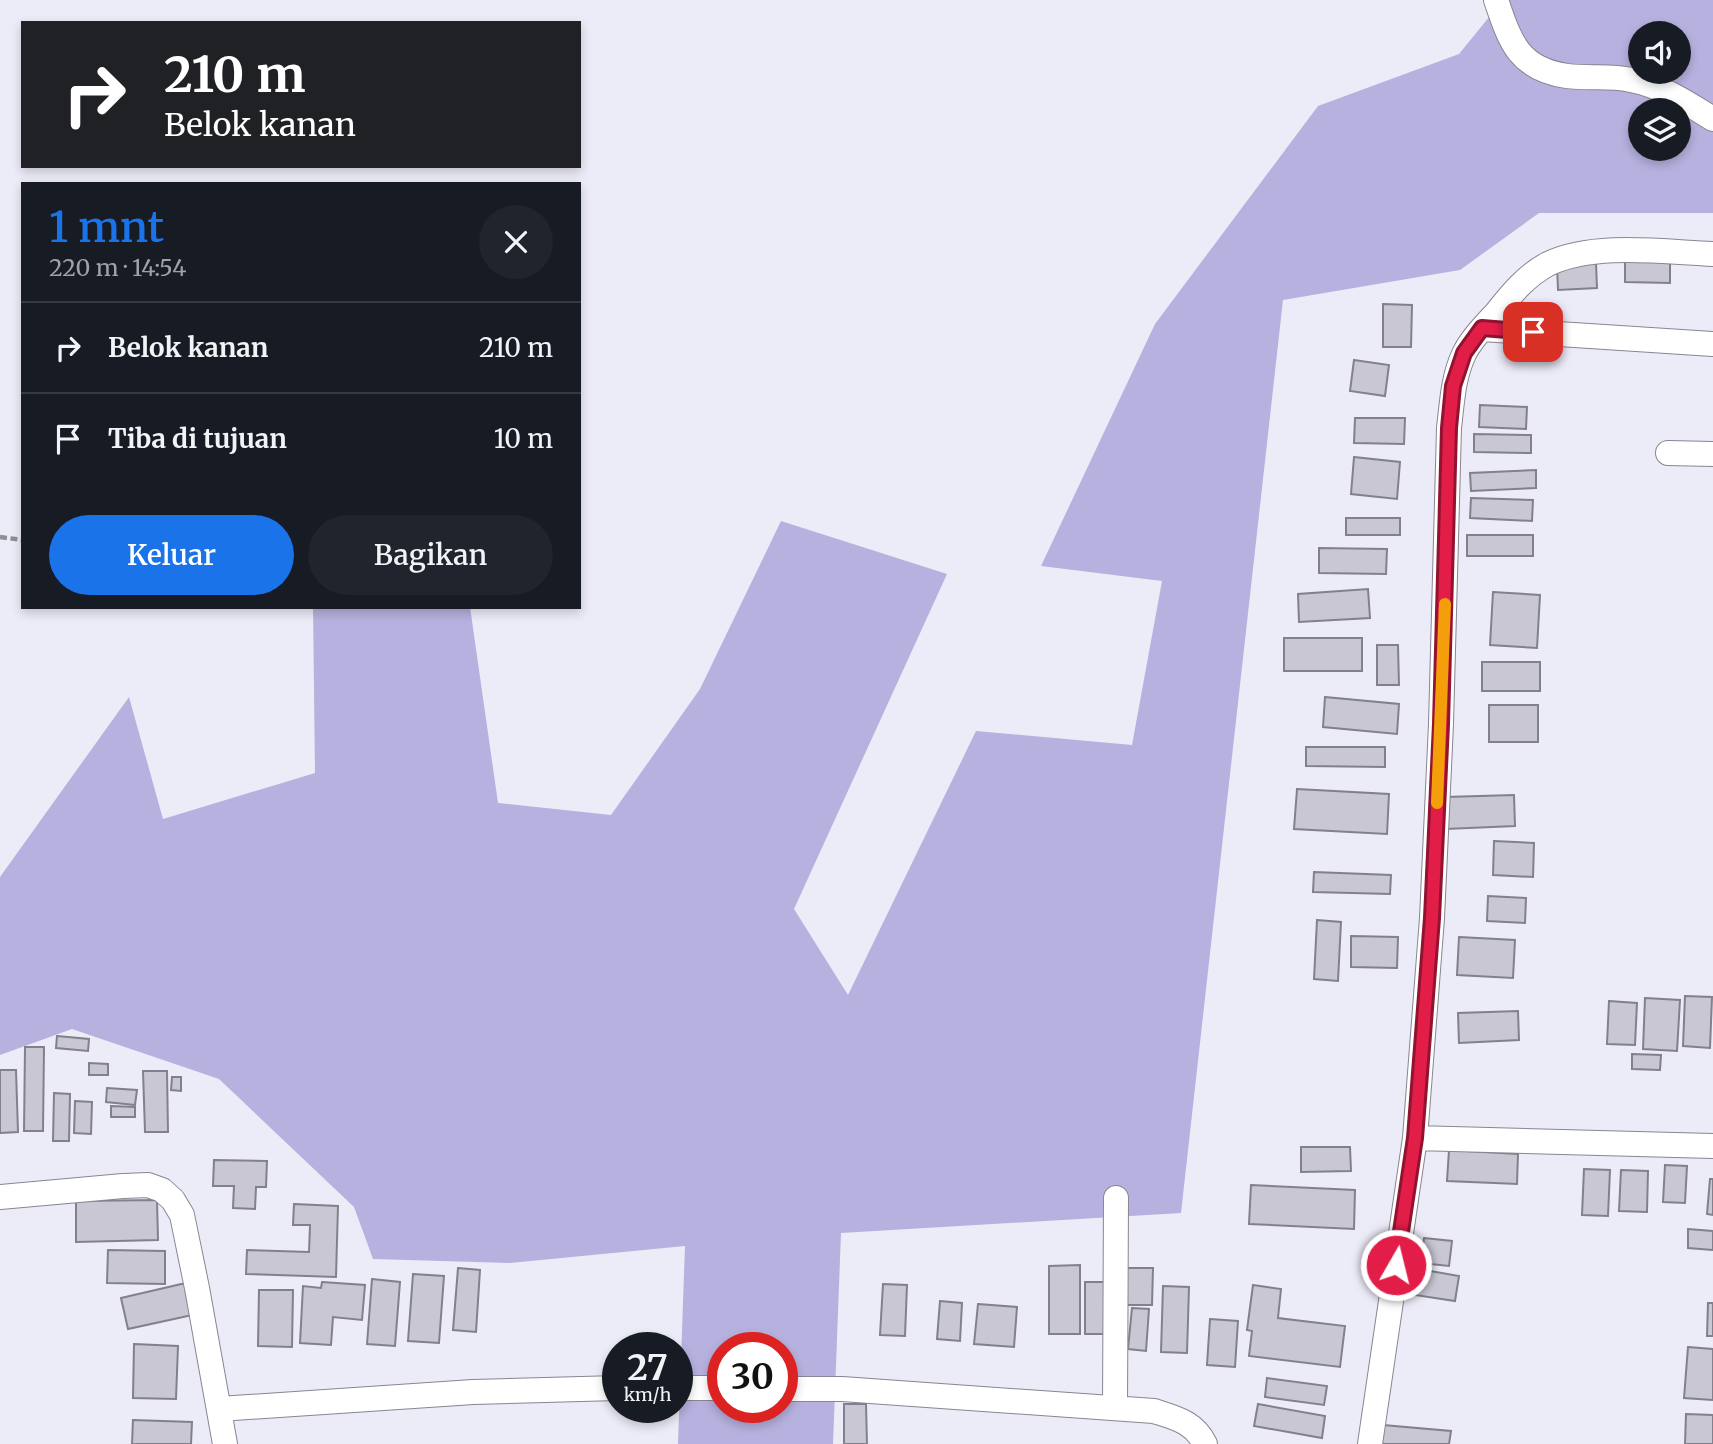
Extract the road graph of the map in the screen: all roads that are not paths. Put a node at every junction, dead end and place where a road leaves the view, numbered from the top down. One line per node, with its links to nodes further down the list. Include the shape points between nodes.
1 (1496, 0): 2 (street, via 1517,50 1532,65 1568,76 1606,76 1655,86)
2 (1713, 119)
3 (1713, 254): 4 (street, via 1619,250 1569,256 1546,265 1518,286)
4 (1482, 328): 5 (street); 8 (street, via 1460,364 1449,428 1433,890)
5 (1713, 344)
6 (1668, 453): 7 (street)
7 (1713, 454)
8 (1415, 1138): 9 (street); 18 (street)
9 (1713, 1146)
10 (0, 1197): 15 (street, via 123,1186 162,1189 181,1215)
11 (1116, 1198): 14 (street)
12 (602, 1388): 15 (street)
13 (798, 1389): 14 (street)
14 (1115, 1408): 17 (street, via 1154,1411 1180,1419 1199,1433)
15 (219, 1409): 16 (street)
16 (225, 1444)
17 (1205, 1444)
18 (1370, 1444)

